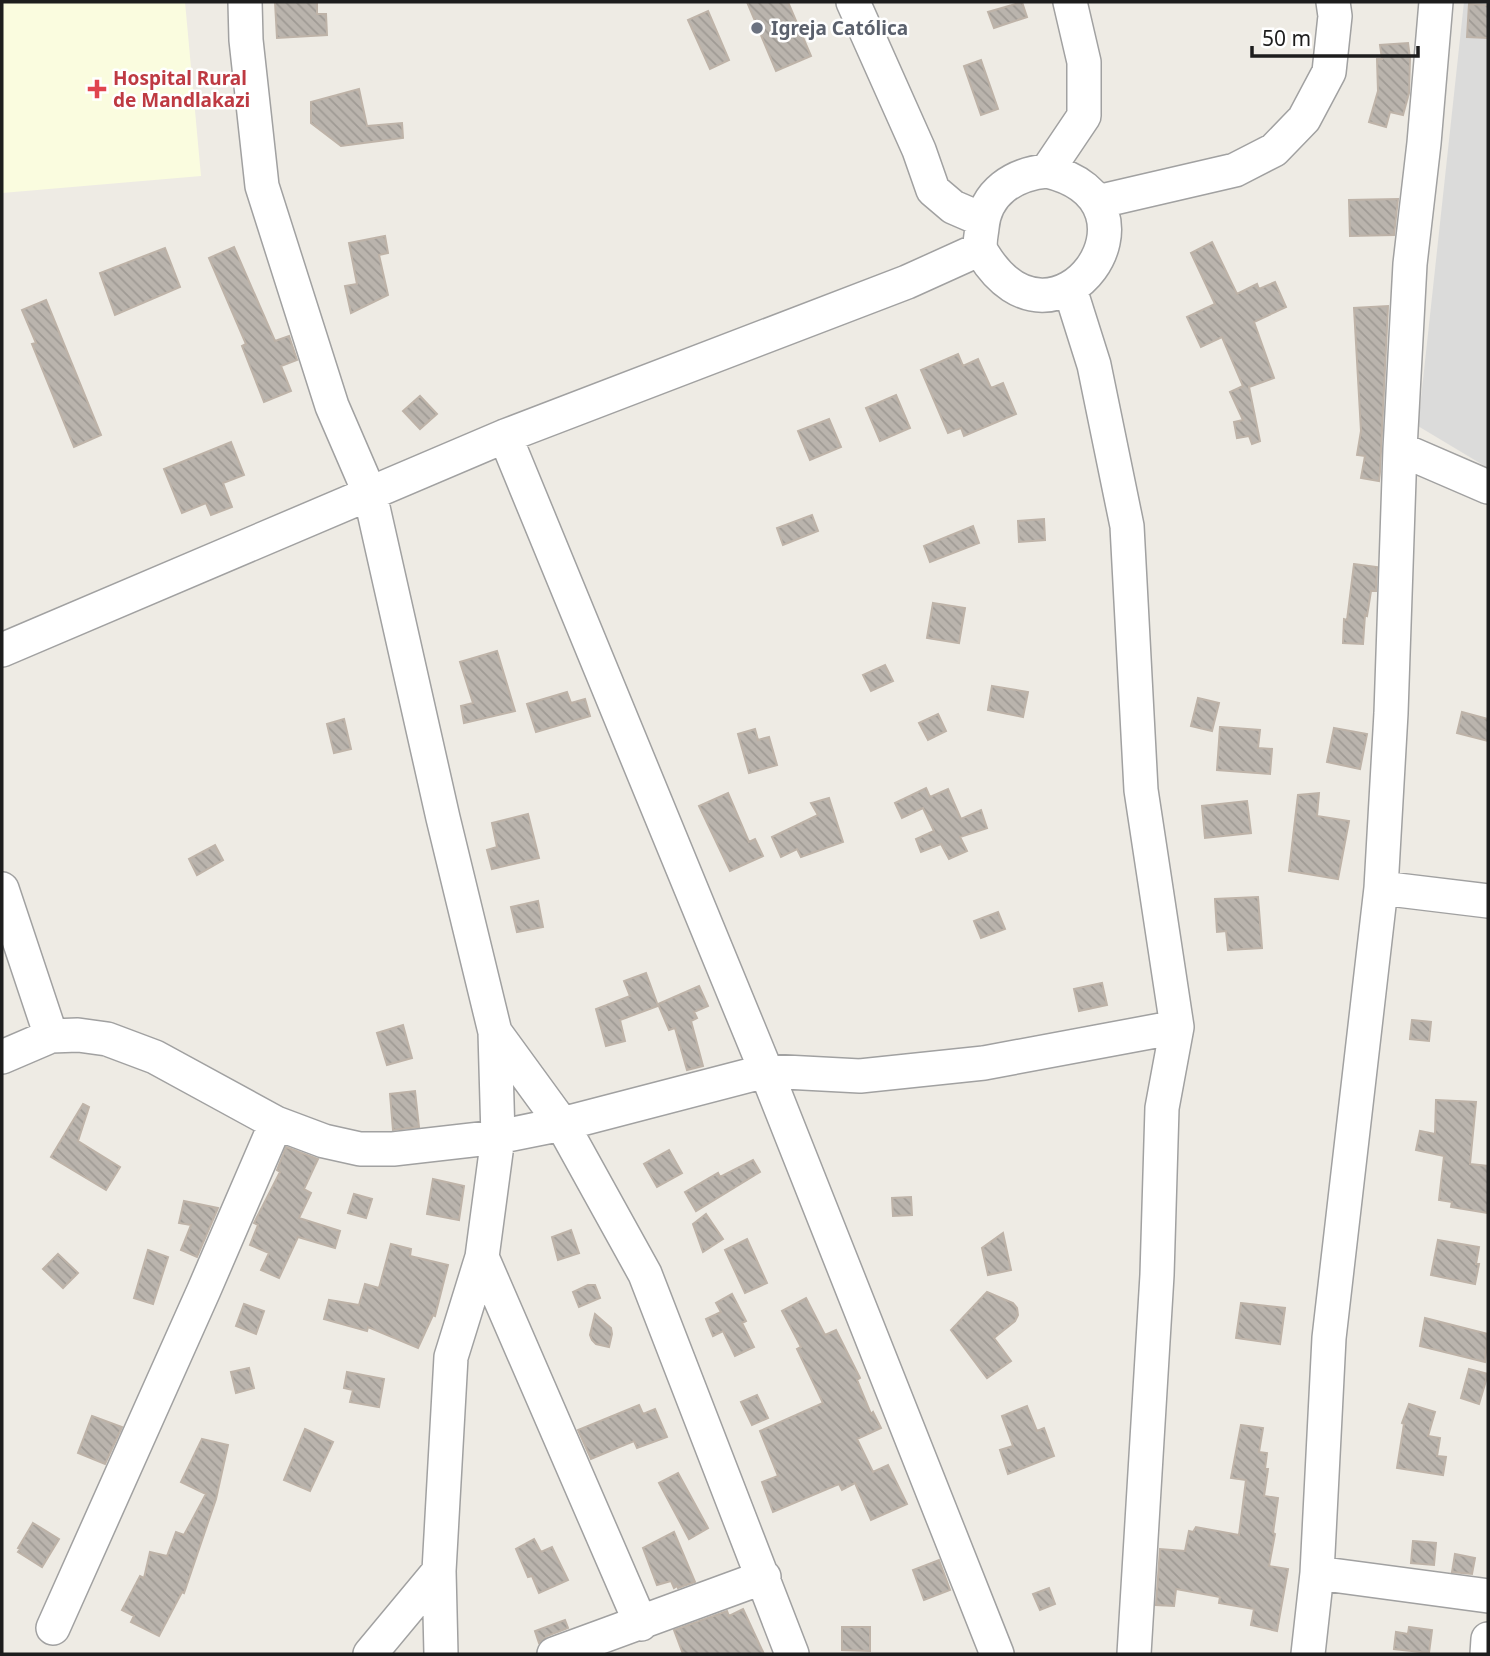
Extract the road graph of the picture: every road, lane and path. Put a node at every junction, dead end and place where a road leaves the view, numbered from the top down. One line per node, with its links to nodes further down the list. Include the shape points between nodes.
1 (245, 2): 13 (street, via 262,186 332,406)
2 (853, 2): 8 (street, via 933,190)
3 (1070, 2): 6 (street, via 1084,62 1084,116)
4 (1332, 2): 7 (street, via 1335,16 1329,72 1304,118 1274,150 1235,170)
5 (1436, 2): 11 (street, via 1410,264)
6 (1047, 171): 7 (street, via 1084,186); 8 (street, via 1022,176 999,190 989,204)
7 (1097, 202): 9 (street, via 1104,221 1104,241 1087,277)
8 (981, 234): 9 (street, via 994,271 1010,285 1050,295); 10 (street, via 907,282)
9 (1070, 289): 18 (street, via 1094,365 1127,526 1141,790)
10 (505, 436): 13 (street); 22 (street)
11 (1400, 449): 12 (street); 15 (street)
12 (1488, 487)
13 (370, 494): 14 (street); 19 (street)
14 (2, 650)
15 (1381, 888): 17 (street); 28 (street, via 1329,1338)
16 (2, 889): 20 (street)
17 (1488, 901)
18 (1177, 1027): 22 (street, via 984,1063 860,1076); 39 (street, via 1161,1108 1157,1275)
19 (495, 1032): 24 (street); 25 (street)
20 (51, 1036): 21 (street); 23 (street, via 107,1039 130,1047)
21 (2, 1057)
22 (766, 1071): 24 (street); 38 (street)
23 (276, 1123): 25 (street, via 360,1149); 32 (street)
24 (562, 1124): 25 (street); 29 (street, via 645,1274)
25 (498, 1137): 26 (street)
26 (482, 1257): 27 (street, via 451,1356); 31 (street)
27 (439, 1572): 35 (street); 36 (street)
28 (1317, 1573): 30 (street); 40 (street)
29 (764, 1577): 31 (street); 37 (street)
30 (1488, 1596)
31 (641, 1624): 34 (street)
32 (54, 1628)
33 (1488, 1639): 41 (street)
34 (569, 1652)
35 (370, 1654)
36 (441, 1654)
37 (792, 1654)
38 (997, 1654)
39 (1134, 1654)
40 (1308, 1654)
41 (1487, 1654)

